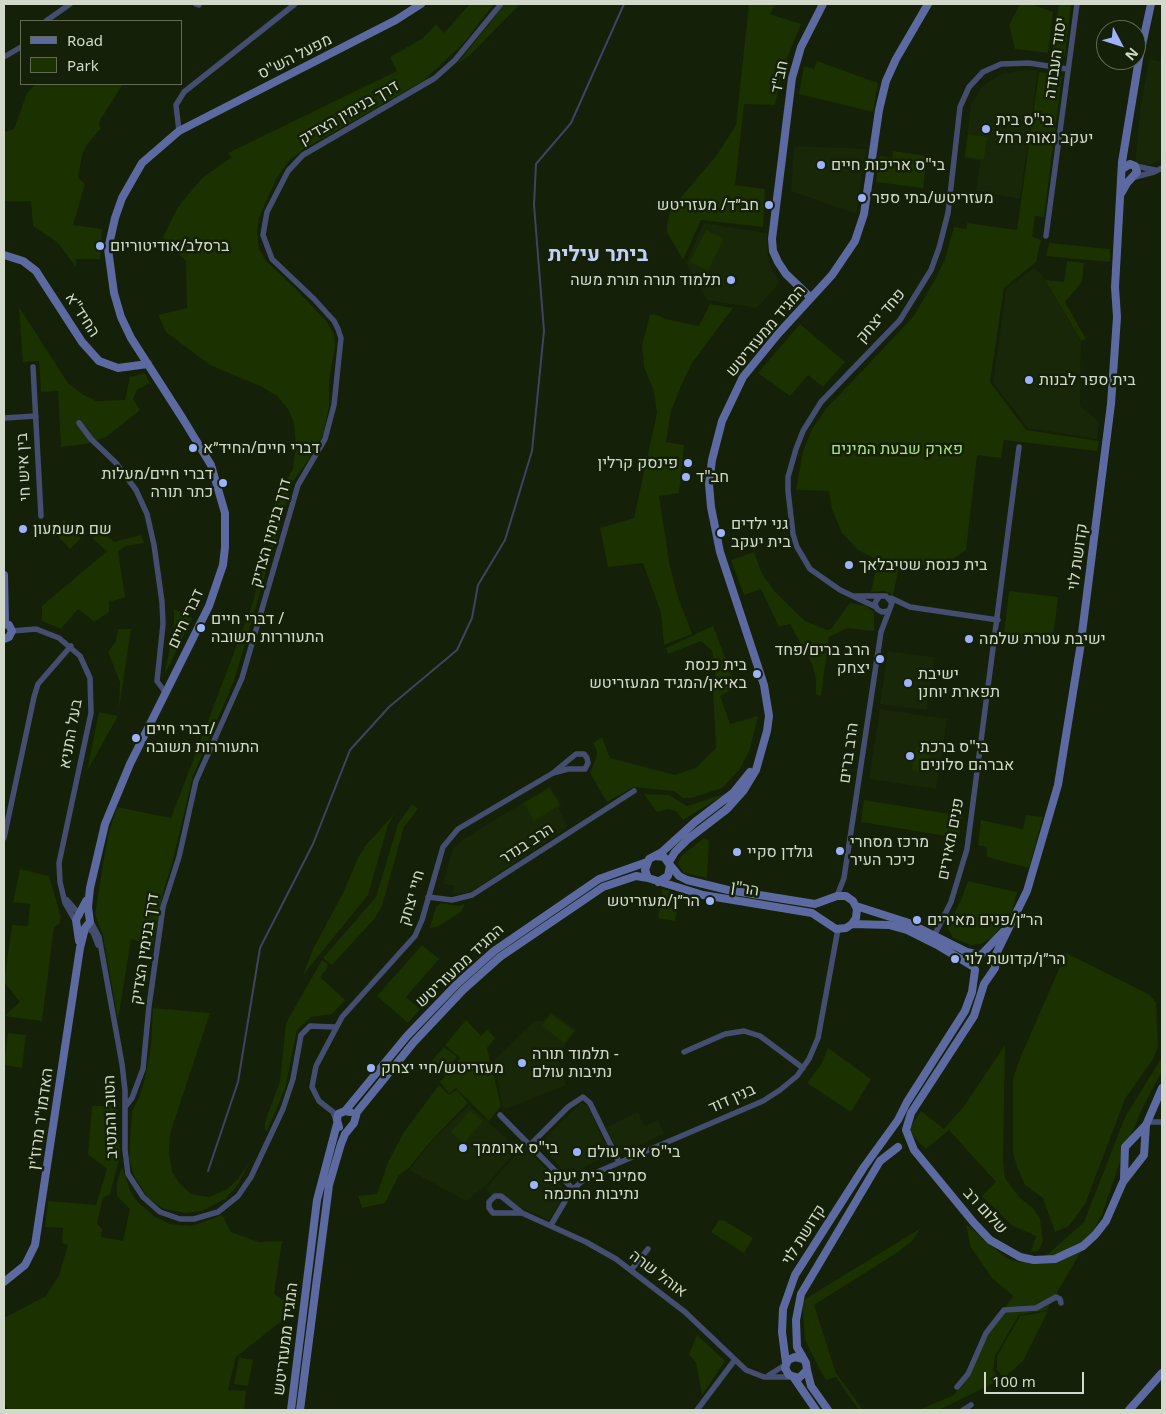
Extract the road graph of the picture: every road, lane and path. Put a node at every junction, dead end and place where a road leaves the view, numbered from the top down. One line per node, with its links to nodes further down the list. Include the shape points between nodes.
1 (70, 4): 9 (street)
2 (295, 4): 13 (street, via 184,92 175,110)
3 (421, 4): 13 (street, מפעל הש"ס)
4 (501, 4): 73 (street, דרך בנימין הצדיק, via 455,60 435,78 300,158 281,183 267,212 263,236 272,259 334,320 338,329 334,405 326,439 298,485 242,678 196,781 164,907 143,1069)
5 (823, 4): 22 (street, חב"ד, via 801,47 792,78 772,239 778,262)
6 (928, 4): 22 (street, המגיד ממעזריטש, via 886,81 860,229 840,265)
7 (1077, 4): 12 (street, יסוד העבודה)
8 (1151, 4): 14 (street, קדושת לוי)
9 (47, 20)
10 (20, 48): 11 (street)
11 (4, 57)
12 (1068, 69): 20 (street, יסוד העבודה); 31 (street, פחד יצחק, via 1029,63 1001,64 983,72 969,87 958,114 944,230 928,276 900,320 830,391 803,431 788,477 792,534 810,569)
13 (180, 131): 23 (street, מפעל הש"ס, via 151,154 131,180 114,218 108,249 121,317)
14 (1126, 142): 15 (street, קדושת לוי); 17 (street, קדושת לוי)
15 (1134, 165): 16 (street, via 1152,170); 17 (street, via 1128,164); 18 (street, קדושת לוי, via 1138,172)
16 (1162, 168): 18 (street)
17 (1122, 172): 18 (street); 19 (street, קדושת לוי)
18 (1133, 178): 19 (street, קדושת לוי, via 1124,187)
19 (1121, 199): 59 (street, קדושת לוי, via 1111,404 1080,649 1058,785)
20 (1046, 236)
21 (4, 255): 23 (street, החיד"א, via 22,261 36,271 82,342 99,362 118,368)
22 (810, 298): 44 (street, המגיד ממעזריטש, via 735,389 716,441 710,484 712,516 720,552 768,701 768,724)
23 (148, 364): 43 (street, דברי חיים, via 211,466 222,497 226,530 223,565 216,588 200,628)
24 (33, 367): 25 (street, בין איש חי)
25 (36, 416): 26 (street, בין איש חי); 29 (street, בין איש חי)
26 (4, 418)
27 (79, 423): 43 (street, via 116,463 136,490 147,514 162,602 163,631 157,681)
28 (1019, 447): 37 (street, פנים מאירים)
29 (41, 516)
30 (4, 575): 38 (street)
31 (853, 596): 32 (street, פחד יצחק); 35 (street, פחד יצחק)
32 (879, 597): 33 (street); 35 (street)
33 (890, 598): 34 (street); 36 (street)
34 (910, 607): 36 (street); 37 (street)
35 (876, 608): 36 (street, via 882,612); 40 (street, הרב ברים)
36 (889, 610): 40 (street, הרב ברים)
37 (998, 620): 64 (street, פנים מאירים, via 967,848 951,902)
38 (4, 624): 39 (street)
39 (12, 631): 41 (street); 42 (street, בעל התניא, via 36,629 48,632)
40 (881, 632): 53 (street, הרב ברים)
41 (4, 639)
42 (71, 646): 49 (street, via 36,690); 60 (street, בעל התניא, via 86,666 92,701 59,863 63,894)
43 (165, 692): 60 (street, דברי חיים, via 113,800 97,852)
44 (762, 750): 50 (street, המגיד ממעזריטש, via 750,773 733,793); 51 (street, המגיד ממעזריטש, via 753,776 738,798 688,839 675,852)
45 (571, 760): 46 (street); 46 (street, via 578,754 587,758 584,770); 47 (street, חיי יצחק)
46 (575, 769): 47 (street, חיי יצחק)
47 (552, 773): 55 (street, חיי יצחק, via 453,834 440,855)
48 (634, 791): 55 (street, הרב בנדר, via 472,895 452,900)
49 (4, 838)
50 (650, 859): 51 (street, via 664,857); 52 (street, via 645,870); 75 (street, המגיד ממעזריטש, via 599,880 494,951 407,1036)
51 (670, 864): 54 (street, via 668,876); 57 (street, הר"ן, via 679,876 705,886 815,904)
52 (648, 878): 54 (street); 77 (street, המגיד ממעזריטש, via 636,876 603,887 500,958 463,990 408,1048 369,1095)
53 (844, 878): 56 (street, הרב ברים); 57 (street, הרב ברים)
54 (658, 882): 61 (street, הר"ן, via 702,895 812,913)
55 (428, 897): 69 (street, חיי יצחק, via 420,928 410,944)
56 (848, 897): 57 (street); 58 (street)
57 (833, 898): 61 (street, via 824,908)
58 (856, 906): 62 (street, via 857,916); 64 (street, via 909,922)
59 (1018, 912): 65 (street, קדושת לוי, via 1005,931); 66 (street, קדושת לוי)
60 (83, 921): 73 (street, הטוב והמטיב, via 101,951 122,1064); 98 (street, האדמו"ר מרוז'ין, via 35,1245 25,1265)
61 (826, 922): 63 (street)
62 (852, 924): 63 (street); 67 (street, via 889,925 907,930 947,950)
63 (838, 929): 71 (street, בנין דוד, via 821,1028)
64 (934, 934): 65 (street, via 967,952)
65 (981, 955): 66 (street, via 989,955); 67 (street, via 975,959)
66 (995, 961): 68 (street)
67 (974, 969): 68 (street, via 984,976); 82 (street, קדושת לוי, via 972,992 965,1011)
68 (990, 974): 83 (street, via 974,1016 911,1113)
69 (334, 1027): 73 (street, הטוב והמטיב, via 310,1026 301,1035 288,1094 249,1180 228,1205 208,1216 180,1219 160,1212 143,1198 128,1174); 74 (street, חיי יצחק, via 312,1083 316,1097)
70 (684, 1052): 71 (street, via 725,1034 744,1031 760,1036)
71 (804, 1068): 91 (street, בנין דוד, via 789,1084 763,1101)
72 (1162, 1088): 80 (street)
73 (125, 1107)
74 (328, 1108): 75 (street); 78 (street, חיי יצחק)
75 (344, 1111): 77 (street, via 353,1114); 78 (street)
76 (500, 1116): 85 (street)
77 (355, 1120): 81 (street)
78 (337, 1122): 81 (street, via 344,1129); 109 (street, המגיד ממעזריטש, via 317,1200)
79 (1162, 1122): 80 (street)
80 (1147, 1123): 84 (street); 87 (street)
81 (351, 1128): 110 (street, המגיד ממעזריטש, via 341,1144 326,1202)
82 (891, 1131): 83 (street, via 900,1128); 86 (street, שלום רב, via 890,1143); 102 (street, קדושת לוי, via 789,1286 782,1319)
83 (907, 1135): 86 (street, קדושת לוי); 89 (street, שלום רב)
84 (1132, 1140): 87 (street, via 1139,1140); 88 (street, via 1126,1144)
85 (530, 1145): 91 (street, via 582,1097 590,1103); 93 (street)
86 (900, 1146): 89 (street, שלום רב); 100 (street, קדושת לוי, via 885,1155 866,1182 801,1294 796,1331 797,1347)
87 (1145, 1148): 90 (street)
88 (1125, 1154): 90 (street, via 1132,1160); 92 (street, שלום רב)
89 (921, 1158): 92 (street, שלום רב, via 990,1240 1009,1252 1034,1260 1062,1257 1090,1241 1106,1220)
90 (1139, 1160): 92 (street, שלום רב)
91 (619, 1162): 93 (street, בנין דוד, via 588,1176)
92 (1123, 1182)
93 (574, 1188): 95 (street, בנין דוד)
94 (522, 1213): 94 (street, אוהל שרה, via 501,1196 495,1196 488,1202 496,1214); 95 (street, אוהל שרה)
95 (551, 1225): 97 (street, אוהל שרה)
96 (648, 1248): 97 (street)
97 (631, 1270): 101 (street, אוהל שרה, via 685,1312)
98 (4, 1282)
99 (1060, 1303): 107 (street, via 1056,1297 1036,1308 1004,1310 986,1333 968,1374)
100 (803, 1359): 102 (street, via 792,1357); 103 (street)
101 (734, 1361): 105 (street, אוהל שרה); 111 (street)
102 (786, 1364): 105 (street, via 774,1374); 106 (street, via 787,1373)
103 (807, 1370): 106 (street, via 802,1377); 113 (street, via 812,1386)
104 (1162, 1373): 115 (street)
105 (764, 1377): 106 (street, אוהל שרה)
106 (792, 1378): 112 (street)
107 (957, 1387)
108 (971, 1405): 114 (street)
109 (291, 1410)
110 (300, 1410)
111 (697, 1410)
112 (816, 1410)
113 (828, 1410)
114 (963, 1410)
115 (1129, 1410)

